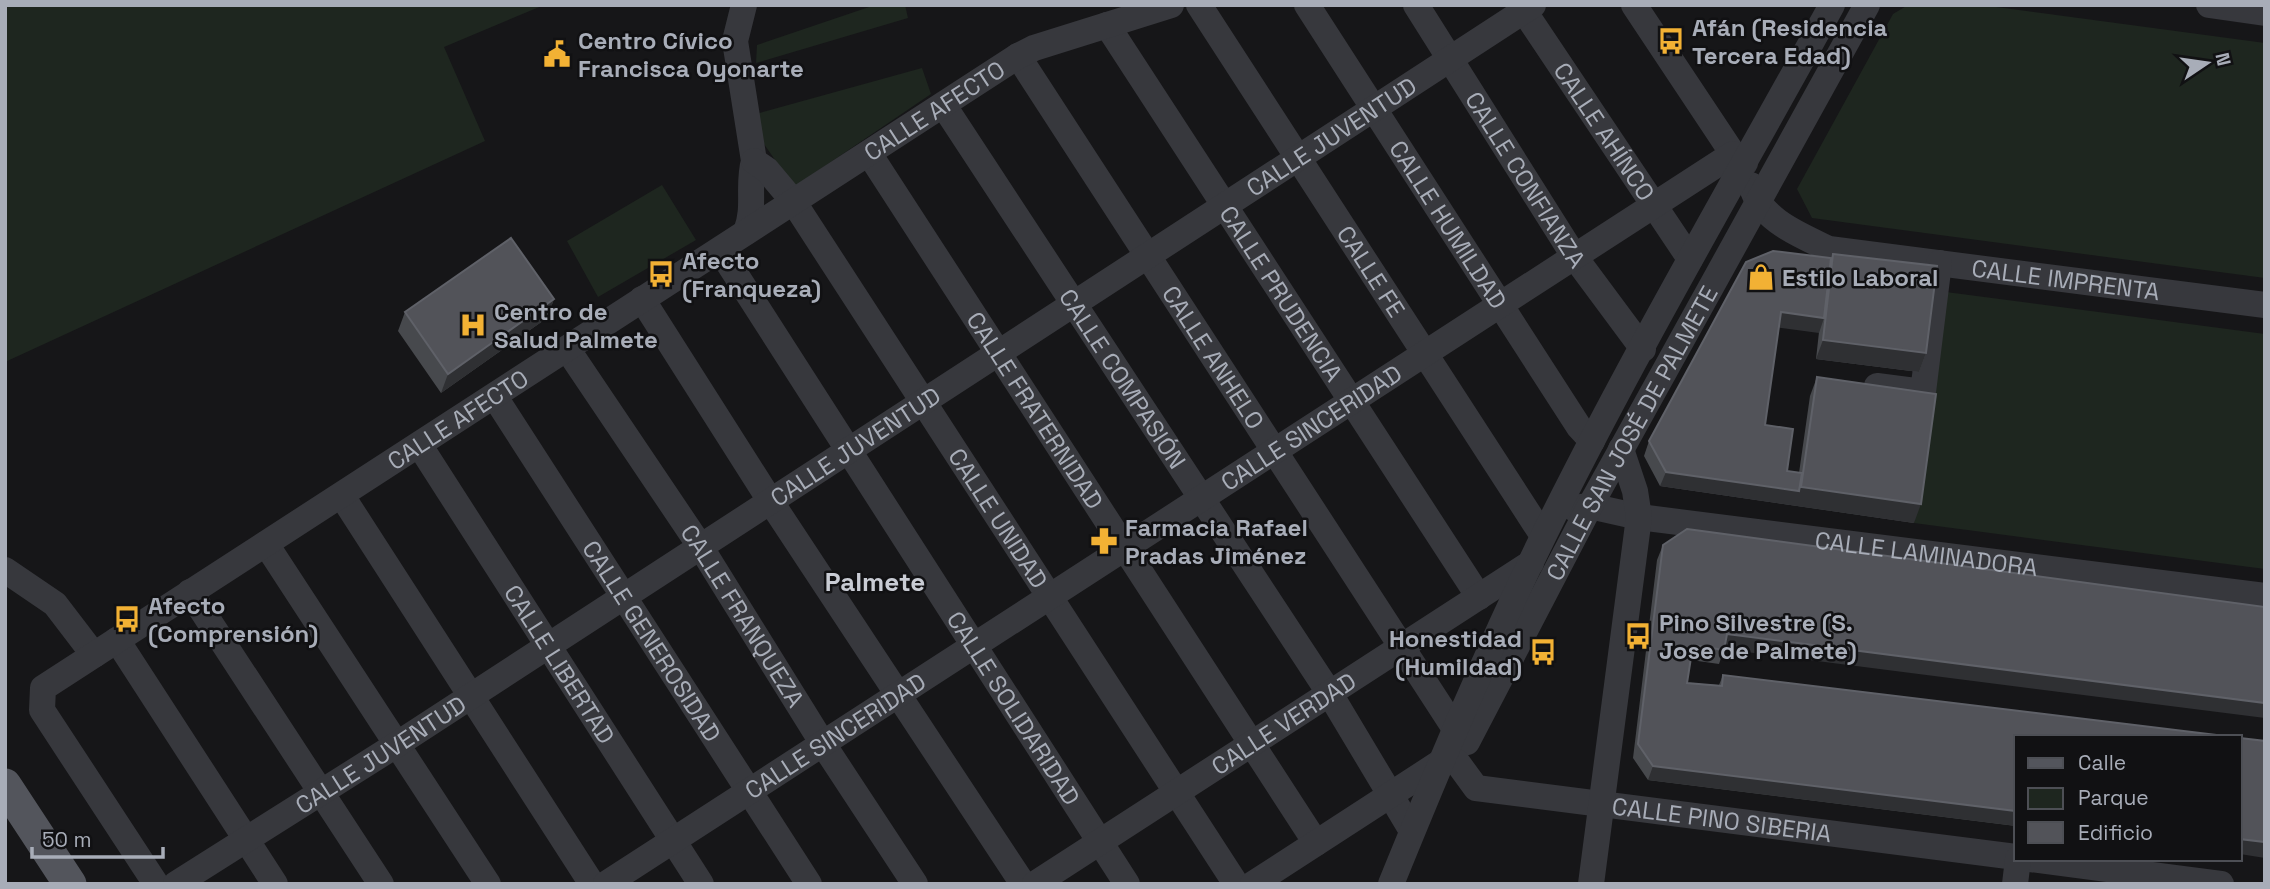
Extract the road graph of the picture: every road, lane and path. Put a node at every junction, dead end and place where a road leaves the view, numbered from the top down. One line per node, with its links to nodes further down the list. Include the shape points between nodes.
1 (1171, 5): 12 (street, CALLE AFECTO)
2 (1199, 5): 19 (street, CALLE FE)
3 (1307, 5): 16 (street, CALLE HUMILDAD)
4 (1416, 5): 14 (street, CALLE CONFIANZA)
5 (1634, 5): 18 (street)
6 (1832, 5): 18 (street, CALLE SAN JOSÉ DE PALMETE)
7 (1867, 5): 22 (street, CALLE SAN JOSÉ DE PALMETE)
8 (2209, 5): 11 (street)
9 (749, 7): 20 (street, via 736,41)
10 (1526, 7): 14 (street, CALLE JUVENTUD); 23 (street, CALLE AHÍNCO)
11 (2265, 13)
12 (1107, 25): 13 (street, CALLE AFECTO); 24 (street, CALLE PRUDENCIA)
13 (1018, 57): 15 (street, CALLE AFECTO); 27 (street, CALLE ANHELO)
14 (1451, 61): 16 (street, CALLE JUVENTUD); 28 (street, CALLE CONFIANZA)
15 (944, 106): 17 (street, CALLE AFECTO); 33 (street, CALLE COMPASIÓN)
16 (1373, 110): 19 (street, CALLE JUVENTUD); 35 (street, CALLE HUMILDAD)
17 (870, 155): 21 (street, CALLE AFECTO); 38 (street, CALLE FRATERNIDAD)
18 (1739, 158): 22 (street); 23 (street, CALLE SINCERIDAD); 29 (street, CALLE SAN JOSÉ DE PALMETE); 31 (street)
19 (1299, 160): 24 (street, CALLE JUVENTUD); 39 (street, CALLE FE)
20 (754, 161): 21 (street, CALLE UNIDAD); 25 (street, via 752,217)
21 (793, 201): 25 (street, CALLE AFECTO); 42 (street, CALLE UNIDAD)
22 (1756, 201): 30 (street, CALLE IMPRENTA, via 1787,229 1829,248); 31 (street, CALLE SAN JOSÉ DE PALMETE)
23 (1652, 207): 28 (street, CALLE SINCERIDAD); 29 (street, CALLE AHÍNCO)
24 (1224, 208): 27 (street, CALLE JUVENTUD); 43 (street, CALLE PRUDENCIA)
25 (746, 232): 26 (street, CALLE AFECTO)
26 (720, 250): 32 (street, CALLE AFECTO); 47 (street, CALLE SOLIDARIDAD)
27 (1150, 255): 33 (street, CALLE JUVENTUD); 48 (street, CALLE ANHELO)
28 (1574, 256): 35 (street, CALLE SINCERIDAD); 36 (street, CALLE CONFIANZA)
29 (1690, 259): 36 (street, CALLE SAN JOSÉ DE PALMETE)
30 (1939, 263): 34 (street, CALLE IMPRENTA); 40 (street, via 1923,392)
31 (1718, 272): 46 (street, CALLE SAN JOSÉ DE PALMETE)
32 (642, 299): 37 (street, CALLE AFECTO); 51 (street)
33 (1076, 303): 38 (street, CALLE JUVENTUD); 50 (street, CALLE COMPASIÓN)
34 (2265, 305)
35 (1501, 306): 39 (street, CALLE SINCERIDAD); 44 (street, CALLE HUMILDAD)
36 (1643, 349): 44 (street, CALLE SAN JOSÉ DE PALMETE)
37 (568, 350): 41 (street, CALLE AFECTO); 57 (street, CALLE FRANQUEZA)
38 (999, 353): 42 (street, CALLE JUVENTUD); 58 (street, CALLE FRATERNIDAD)
39 (1427, 354): 43 (street, CALLE SINCERIDAD); 55 (street, CALLE FE)
40 (1849, 383)
41 (495, 397): 45 (street, CALLE AFECTO); 62 (street, CALLE GENEROSIDAD)
42 (923, 403): 47 (street, CALLE JUVENTUD); 64 (street, CALLE UNIDAD)
43 (1351, 404): 48 (street, CALLE SINCERIDAD); 65 (street, CALLE PRUDENCIA)
44 (1592, 442): 53 (street, CALLE SAN JOSÉ DE PALMETE)
45 (420, 446): 49 (street, CALLE AFECTO); 67 (street, CALLE LIBERTAD)
46 (1621, 449): 52 (street, CALLE SAN JOSÉ DE PALMETE); 54 (street)
47 (848, 450): 51 (street, CALLE JUVENTUD); 68 (street, CALLE SOLIDARIDAD)
48 (1275, 453): 50 (street, CALLE SINCERIDAD); 69 (street, CALLE ANHELO)
49 (342, 496): 56 (street, CALLE AFECTO); 72 (street)
50 (1203, 499): 58 (street, CALLE SINCERIDAD); 71 (street, CALLE COMPASIÓN)
51 (771, 502): 57 (street, CALLE JUVENTUD); 73 (street)
52 (1590, 506): 53 (street, CALLE LAMINADORA); 54 (street, CALLE LAMINADORA); 78 (street, CALLE SAN JOSÉ DE PALMETE)
53 (1557, 509): 55 (street, CALLE SAN JOSÉ DE PALMETE)
54 (1639, 517): 63 (street, CALLE LAMINADORA); 84 (street)
55 (1543, 536): 59 (street, CALLE SAN JOSÉ DE PALMETE)
56 (266, 544): 61 (street, CALLE AFECTO); 77 (street)
57 (700, 546): 62 (street, CALLE JUVENTUD); 75 (street, CALLE FRANQUEZA)
58 (1125, 549): 64 (street, CALLE SINCERIDAD); 76 (street, CALLE FRATERNIDAD)
59 (1531, 563): 65 (street, CALLE VERDAD); 74 (street, CALLE SAN JOSÉ DE PALMETE)
60 (5, 570): 70 (street, via 55,604)
61 (190, 592): 66 (street, CALLE AFECTO); 80 (street)
62 (624, 595): 67 (street, CALLE JUVENTUD); 81 (street, CALLE GENEROSIDAD)
63 (2265, 596)
64 (1050, 597): 68 (street, CALLE SINCERIDAD); 82 (street, CALLE UNIDAD)
65 (1479, 597): 69 (street, CALLE VERDAD)
66 (117, 640): 70 (street, CALLE AFECTO); 87 (street)
67 (548, 643): 72 (street, CALLE JUVENTUD); 88 (street, CALLE LIBERTAD)
68 (974, 647): 73 (street, CALLE SINCERIDAD); 89 (street, CALLE SOLIDARIDAD)
69 (1402, 648): 71 (street, CALLE VERDAD); 74 (street, CALLE ANHELO)
70 (94, 655): 97 (street, CALLE AFECTO, via 43,688 42,710)
71 (1330, 694): 76 (street, CALLE VERDAD); 83 (street, CALLE COMPASIÓN)
72 (471, 696): 77 (street, CALLE JUVENTUD); 102 (street)
73 (899, 696): 75 (street, CALLE SINCERIDAD); 107 (street)
74 (1455, 729): 78 (street, CALLE SAN JOSÉ DE PALMETE)
75 (822, 744): 81 (street, CALLE SINCERIDAD); 106 (street, CALLE FRANQUEZA)
76 (1252, 744): 82 (street, CALLE VERDAD); 90 (street, CALLE FRATERNIDAD)
77 (396, 745): 80 (street, CALLE JUVENTUD); 101 (street)
78 (1449, 762): 83 (street); 84 (street, CALLE PINO SIBERIA, via 1476,788); 86 (street, CALLE SAN JOSÉ DE PALMETE); 94 (street, CALLE SAN JOSÉ DE PALMETE)
79 (5, 785): 96 (main road)
80 (320, 792): 87 (street, CALLE JUVENTUD); 100 (street)
81 (748, 792): 88 (street, CALLE SINCERIDAD); 105 (street, CALLE GENEROSIDAD)
82 (1177, 792): 89 (street, CALLE VERDAD); 110 (street, CALLE UNIDAD)
83 (1390, 795): 86 (street, CALLE COMPASIÓN); 90 (street)
84 (1601, 804): 91 (street, CALLE PINO SIBERIA); 112 (street)
85 (5, 826): 95 (main road)
86 (1412, 831): 94 (street, CALLE SAN JOSÉ DE PALMETE)
87 (246, 838): 98 (street, CALLE JUVENTUD); 99 (street)
88 (672, 841): 103 (street, CALLE SINCERIDAD); 104 (street, CALLE LIBERTAD)
89 (1099, 842): 108 (street, CALLE VERDAD); 109 (street, CALLE SOLIDARIDAD)
90 (1316, 843): 111 (street)
91 (2014, 858)
92 (2017, 861): 113 (street)
93 (2045, 861): 114 (street)
94 (1395, 873)
95 (43, 884)
96 (70, 884)
97 (156, 884)
98 (176, 884)
99 (275, 884)
100 (381, 884)
101 (488, 884)
102 (592, 884)
103 (606, 884)
104 (701, 884)
105 (809, 884)
106 (915, 884)
107 (1023, 884)
108 (1035, 884)
109 (1127, 884)
110 (1236, 884)
111 (1253, 884)
112 (1591, 884)
113 (2015, 884)
114 (2221, 884)

